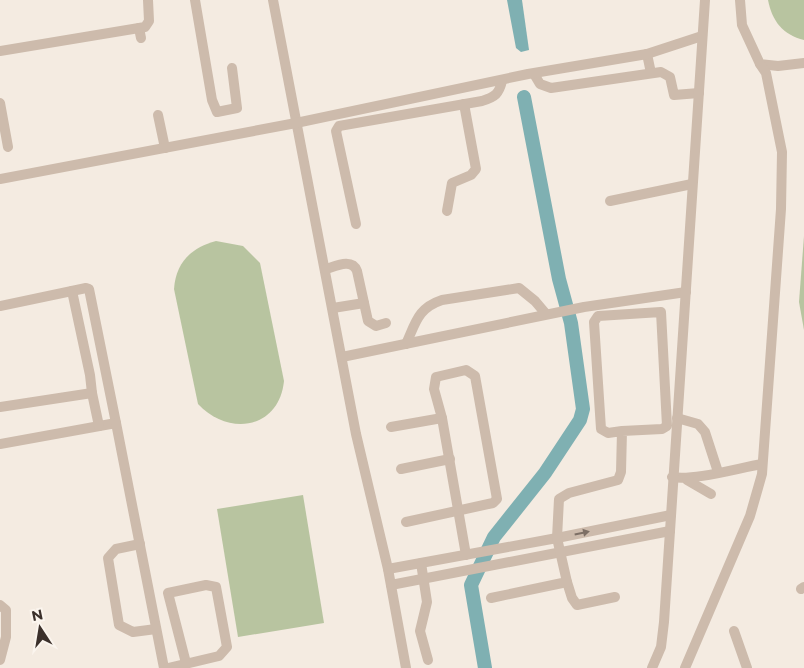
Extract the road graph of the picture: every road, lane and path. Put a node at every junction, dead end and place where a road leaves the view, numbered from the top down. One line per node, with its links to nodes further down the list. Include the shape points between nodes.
1 (148, 0): 7 (street, via 149,21 140,33)
2 (195, 0): 11 (street, via 212,100 214,109 220,113 237,108)
3 (273, 0): 19 (street)
4 (705, 0): 6 (street)
5 (740, 0): 10 (street, via 742,26)
6 (702, 36): 8 (street); 15 (street)
7 (0, 51)
8 (647, 54): 12 (street); 13 (street)
9 (804, 63): 10 (street)
10 (760, 64): 47 (street, via 766,73 782,152 781,209)
11 (232, 68)
12 (651, 73): 13 (street, via 551,88 540,84); 15 (street, via 668,74 674,95)
13 (531, 74): 14 (street)
14 (507, 80): 17 (street, via 495,96); 19 (street)
15 (699, 93): 23 (street)
16 (0, 103): 20 (street)
17 (464, 104): 25 (street, via 476,169 471,175 452,183); 26 (street, via 343,124 337,128)
18 (158, 115): 21 (street)
19 (296, 123): 21 (street); 27 (street)
20 (8, 147)
21 (165, 148): 22 (street)
22 (0, 179)
23 (692, 184): 24 (street); 29 (street)
24 (610, 201)
25 (447, 212)
26 (356, 224)
27 (326, 268): 30 (street, via 348,263 353,265); 32 (street)
28 (72, 291): 31 (street); 37 (street); 41 (street, via 86,288 91,292)
29 (686, 292): 33 (street); 40 (street)
30 (364, 303): 32 (street); 34 (street, via 371,325)
31 (0, 306)
32 (333, 308): 36 (street)
33 (550, 313): 35 (street); 35 (street, via 519,288 442,300 422,311)
34 (386, 322)
35 (406, 344): 36 (street)
36 (342, 357): 62 (street, via 356,434)
37 (92, 393): 38 (street); 42 (street)
38 (0, 407)
39 (442, 418): 43 (street); 46 (street); 53 (street, via 434,389 436,377 466,370 472,372 498,496 493,503)
40 (677, 418): 49 (street, via 698,424 705,432); 50 (street)
41 (116, 423): 42 (street); 58 (street)
42 (98, 426): 45 (street)
43 (391, 428)
44 (622, 431): 44 (street, via 608,433 600,429 594,322 598,316 661,312 667,426); 57 (street, via 620,477 615,483 569,493 559,499)
45 (0, 444)
46 (450, 459): 48 (street); 53 (street)
47 (762, 464): 49 (street); 79 (street, via 750,516)
48 (401, 470)
49 (718, 472): 51 (street)
50 (672, 478): 51 (street); 54 (street)
51 (687, 480): 52 (street)
52 (711, 494)
53 (459, 509): 55 (street); 60 (street)
54 (671, 515): 56 (street); 57 (street, one-way to 54)
55 (406, 522)
56 (670, 531): 59 (street); 78 (street, via 661,647)
57 (557, 538): 59 (street); 60 (street)
58 (140, 544): 68 (street); 71 (street, via 116,549 108,558 119,625 132,632)
59 (561, 554): 63 (street); 64 (street)
60 (466, 555): 61 (street)
61 (421, 563): 62 (street); 63 (street)
62 (388, 569): 65 (street)
63 (424, 577): 65 (street); 74 (street, via 427,602 420,631)
64 (567, 582): 67 (street, via 577,605); 69 (street)
65 (391, 585): 77 (street)
66 (168, 593): 68 (street); 75 (street); 75 (street, via 206,585 218,590 227,647 219,656)
67 (615, 597)
68 (150, 598): 71 (street)
69 (491, 598)
70 (0, 605): 73 (street, via 6,610 7,626)
71 (156, 629): 76 (street)
72 (734, 631): 80 (street)
73 (0, 660)
74 (428, 660)
75 (186, 663): 76 (street)
76 (166, 668)
77 (406, 668)
78 (652, 668)
79 (684, 668)
80 (747, 668)

